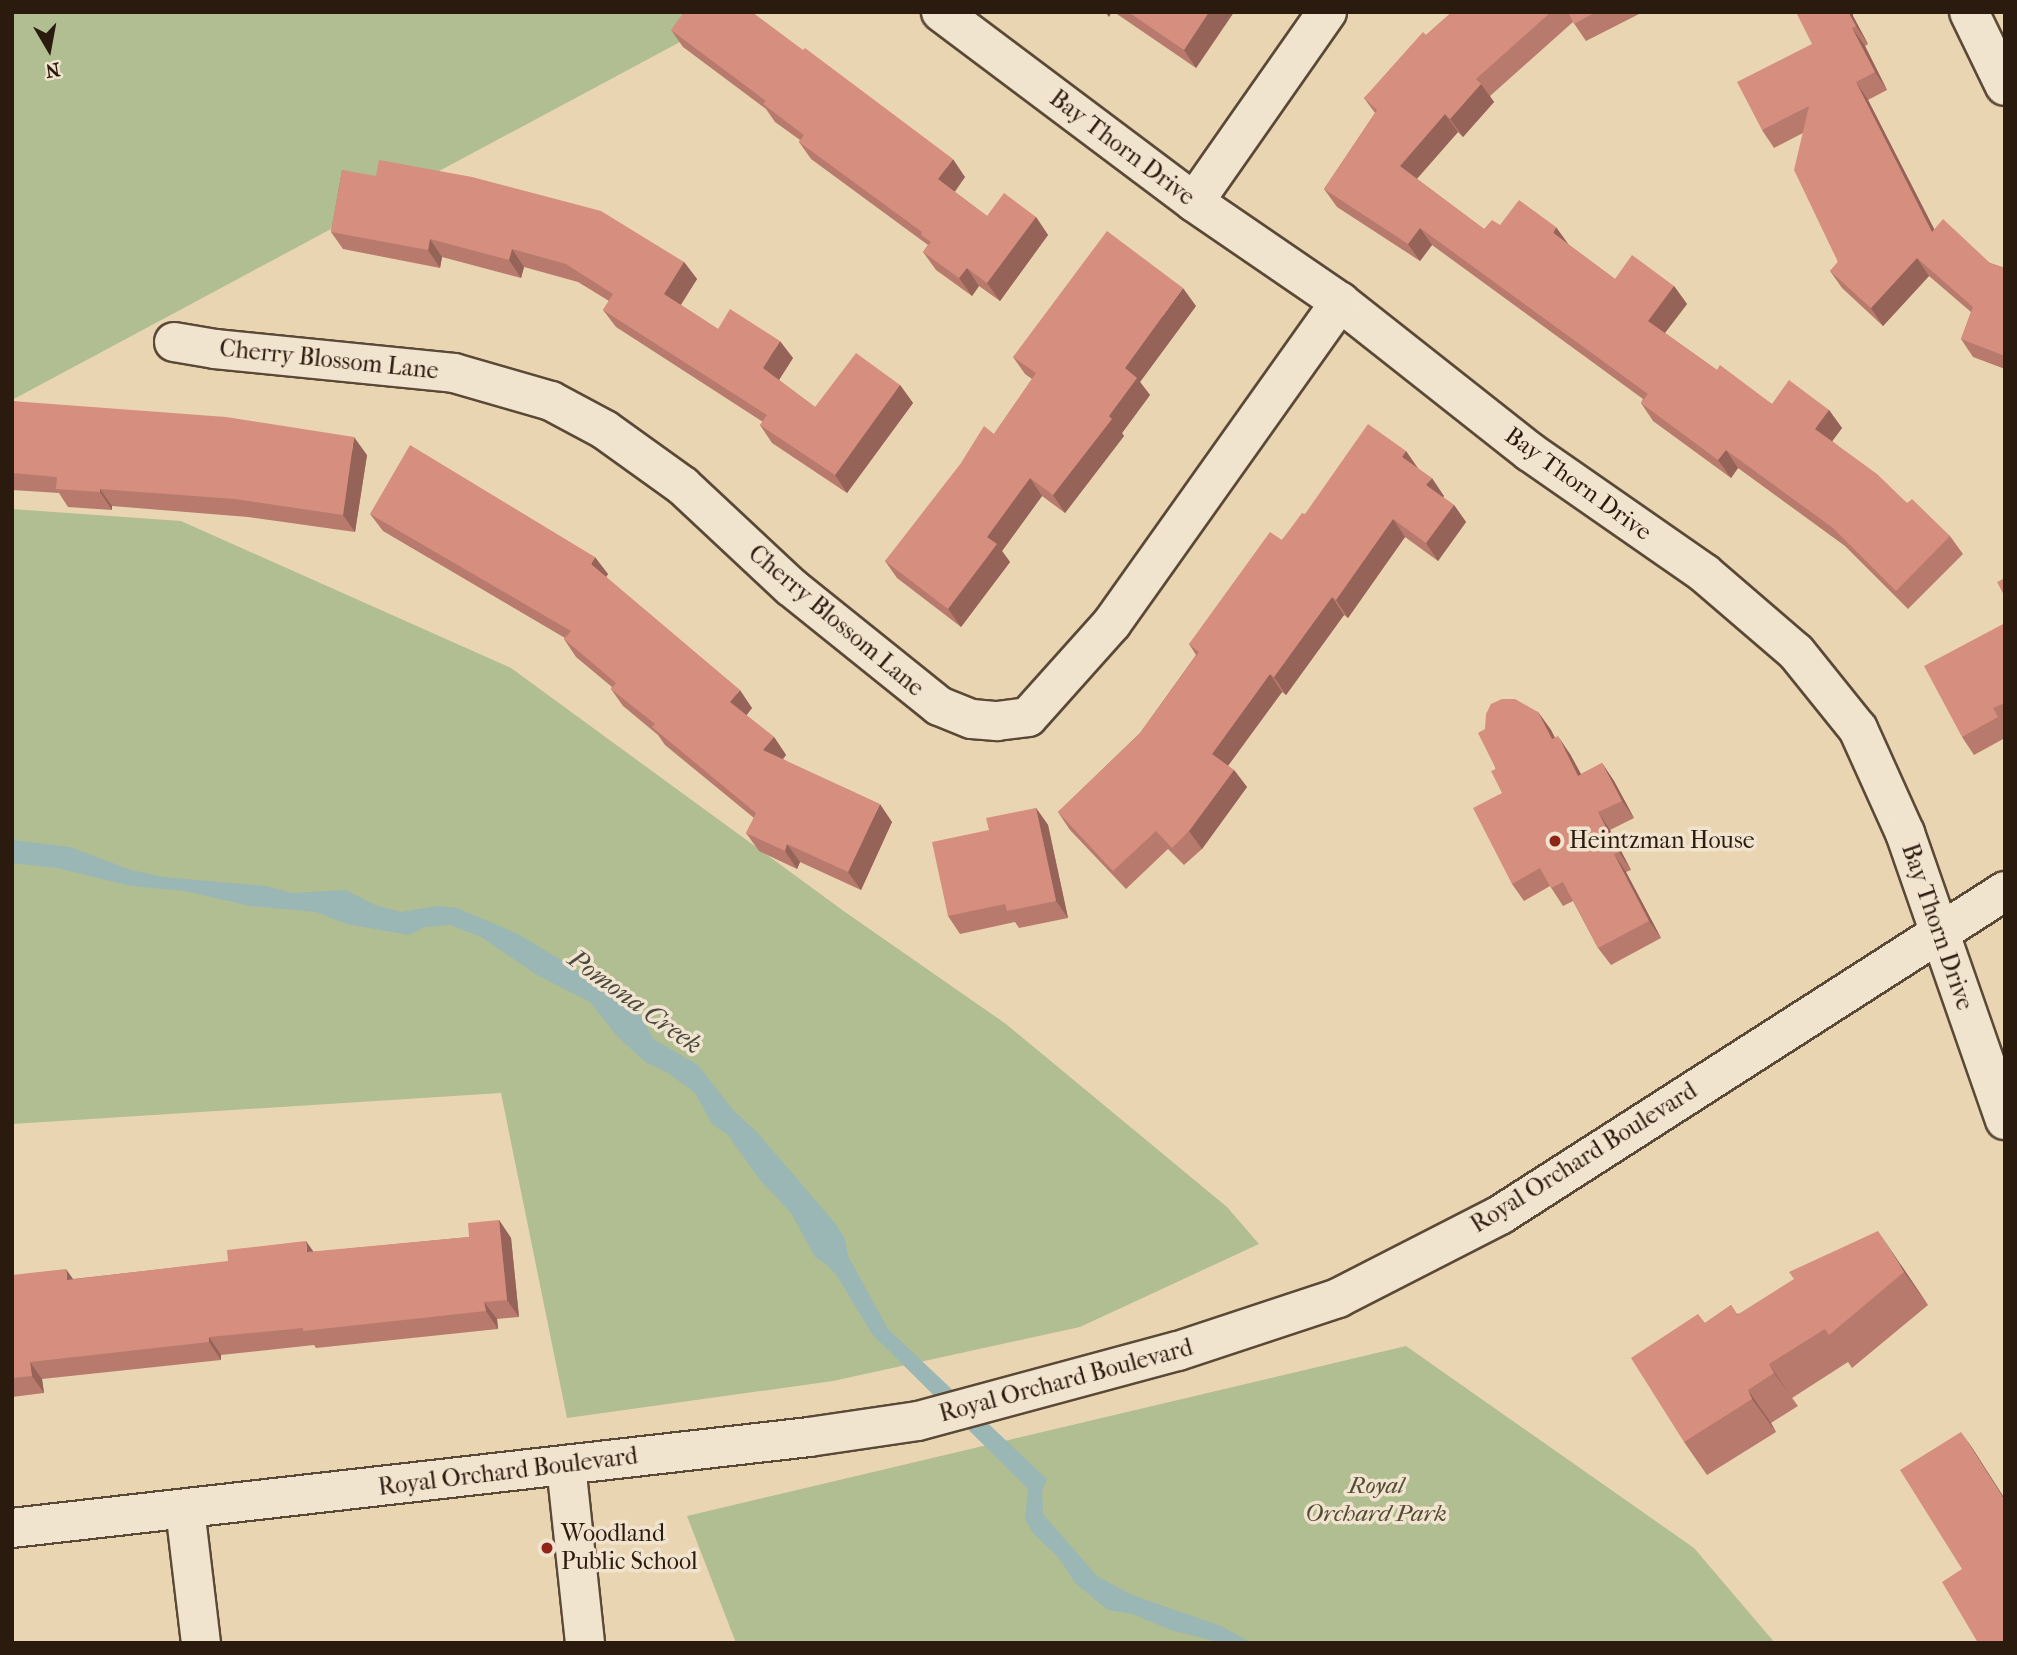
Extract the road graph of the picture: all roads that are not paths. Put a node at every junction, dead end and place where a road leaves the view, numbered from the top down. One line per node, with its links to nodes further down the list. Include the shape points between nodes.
1 (941, 12): 5 (street, Bay Thorn Drive)
2 (1327, 12): 5 (street)
3 (1969, 12): 4 (street)
4 (2005, 86)
5 (1194, 202): 6 (street, Bay Thorn Drive)
6 (1340, 302): 7 (street, Cherry Blossom Lane, via 1112,623 1028,716 998,721 972,719 939,706 791,587 682,486 605,430 551,401 454,373); 9 (street, Bay Thorn Drive, via 1530,452 1704,573 1796,652 1858,729 1905,833)
7 (174, 342)
8 (2005, 891): 9 (street, Royal Orchard Boulevard)
9 (1938, 933): 10 (street, Bay Thorn Drive); 11 (street, Royal Orchard Boulevard, via 1500,1215 1338,1298 1178,1351 918,1421)
10 (2005, 1120)
11 (566, 1465): 12 (street, Royal Orchard Boulevard); 15 (street)
12 (186, 1509): 13 (street, Royal Orchard Boulevard); 14 (street)
13 (12, 1528)
14 (201, 1643)
15 (585, 1643)

